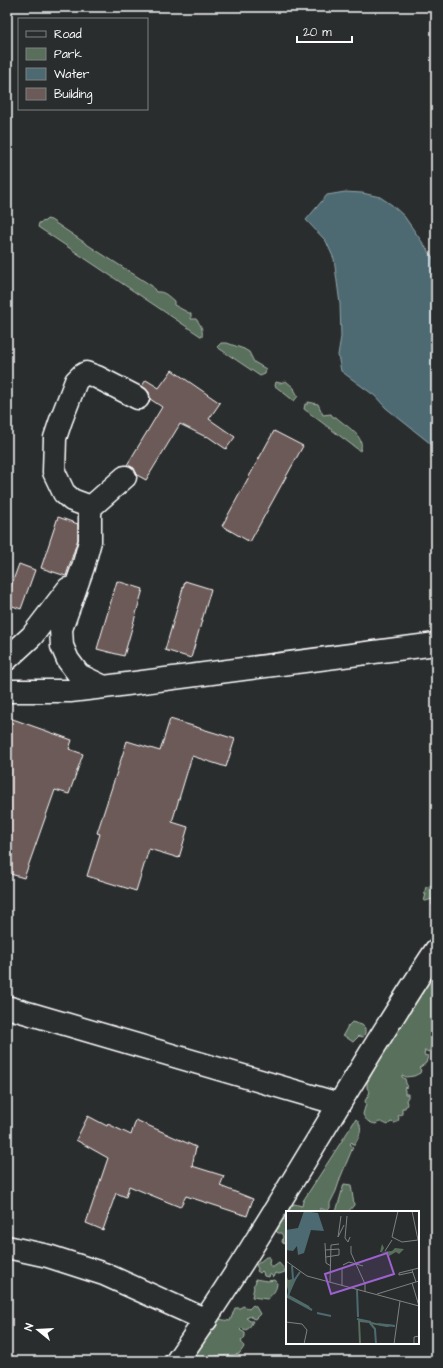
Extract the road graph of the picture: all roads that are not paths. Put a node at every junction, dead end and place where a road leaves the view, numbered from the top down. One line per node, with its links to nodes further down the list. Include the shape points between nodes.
1 (138, 398): 3 (street, via 97,376 86,373 76,381 56,438 54,472 64,493 72,500)
2 (125, 477): 3 (street)
3 (91, 508): 4 (street, via 90,541)
4 (83, 567): 6 (street, via 32,636); 7 (street, via 61,629 62,646 79,675)
5 (436, 644): 7 (street)
6 (7, 659)
7 (104, 687): 8 (street, via 70,691)
8 (7, 691)
9 (436, 950): 11 (street)
10 (7, 1006): 11 (street)
11 (339, 1104): 13 (street)
12 (7, 1247): 13 (street, via 48,1256 104,1274)
13 (206, 1320): 14 (street)
14 (178, 1361)

